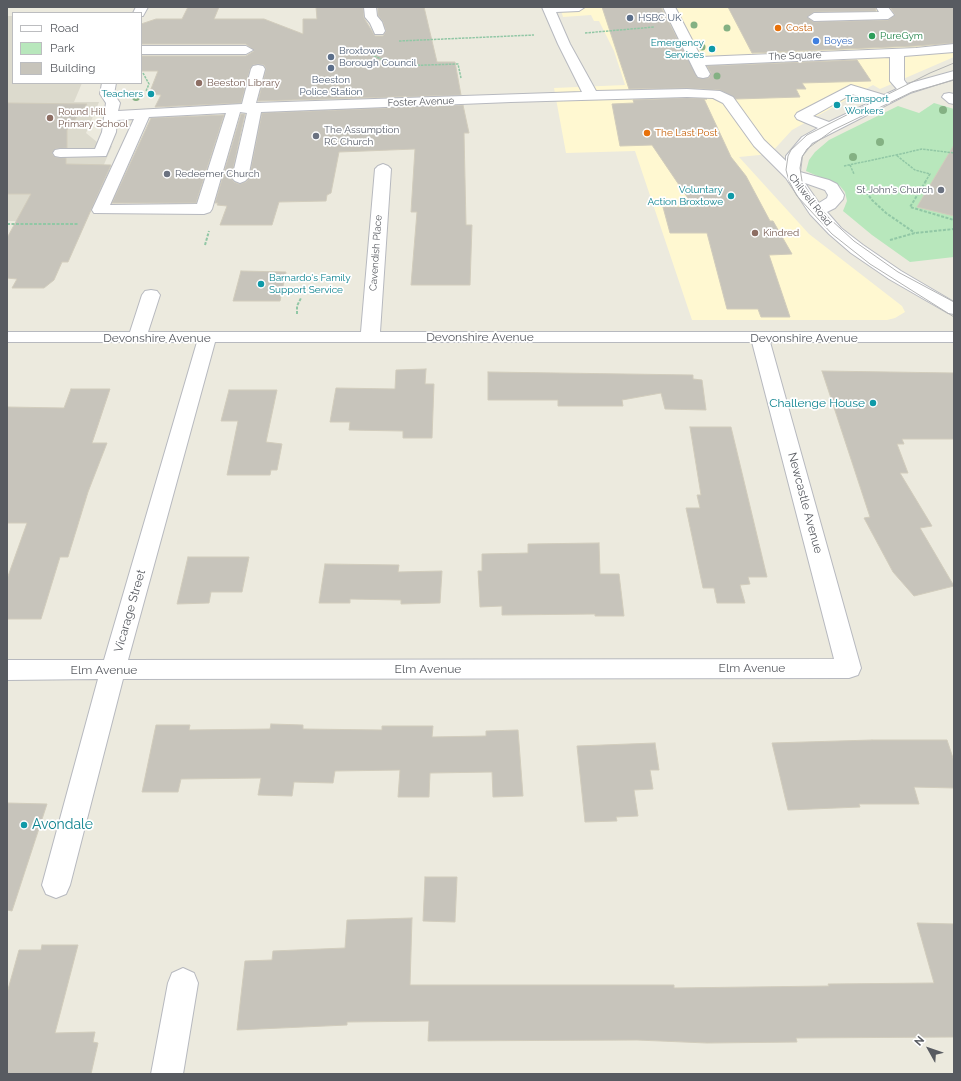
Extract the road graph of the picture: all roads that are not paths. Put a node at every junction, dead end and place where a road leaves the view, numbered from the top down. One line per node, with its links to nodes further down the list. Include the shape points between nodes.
1 (579, 7): 4 (street)
2 (669, 7): 12 (street)
3 (882, 7): 6 (street, via 888,15)
4 (548, 8): 18 (street, via 588,87)
5 (371, 12): 7 (street)
6 (814, 17)
7 (379, 31)
8 (954, 48): 11 (street, The Square)
9 (142, 50): 10 (street)
10 (246, 50)
11 (897, 53): 12 (street, The Square); 16 (street, via 897,81)
12 (697, 61): 17 (street, Chilwell Road)
13 (258, 69): 20 (street)
14 (952, 76): 16 (street)
15 (109, 84): 22 (street, via 107,94 113,103)
16 (905, 90): 19 (street)
17 (715, 94): 18 (street, Foster Avenue); 26 (street, Chilwell Road, via 728,100 759,143)
18 (590, 96): 20 (street, Foster Avenue)
19 (884, 100): 23 (street); 23 (street, via 850,89 802,116)
20 (246, 109): 21 (street, Foster Avenue); 21 (street, via 204,209 100,210); 27 (street)
21 (143, 114): 22 (street, Foster Avenue)
22 (110, 116): 24 (street, via 110,132 101,153)
23 (830, 128): 26 (street, via 807,140 798,150 794,156)
24 (60, 153)
25 (383, 169): 32 (street, Cavendish Place)
26 (792, 176): 28 (street, Chilwell Road); 28 (street, via 832,187 835,199)
27 (240, 178)
28 (816, 211): 30 (street, Chilwell Road, via 835,231 858,249 895,275)
29 (151, 295): 31 (street)
30 (954, 309)
31 (137, 337): 34 (street, Devonshire Avenue); 35 (street, Devonshire Avenue)
32 (370, 337): 35 (street, Devonshire Avenue); 36 (street, Devonshire Avenue)
33 (954, 337): 36 (street, Devonshire Avenue)
34 (7, 338)
35 (207, 338): 39 (street, Vicarage Street)
36 (760, 338): 37 (street, Newcastle Avenue)
37 (849, 668): 39 (street, Elm Avenue)
38 (7, 670): 39 (street, Elm Avenue)
39 (113, 670): 40 (street, Vicarage Street)
40 (56, 885)
41 (183, 983): 42 (street)
42 (167, 1074)

